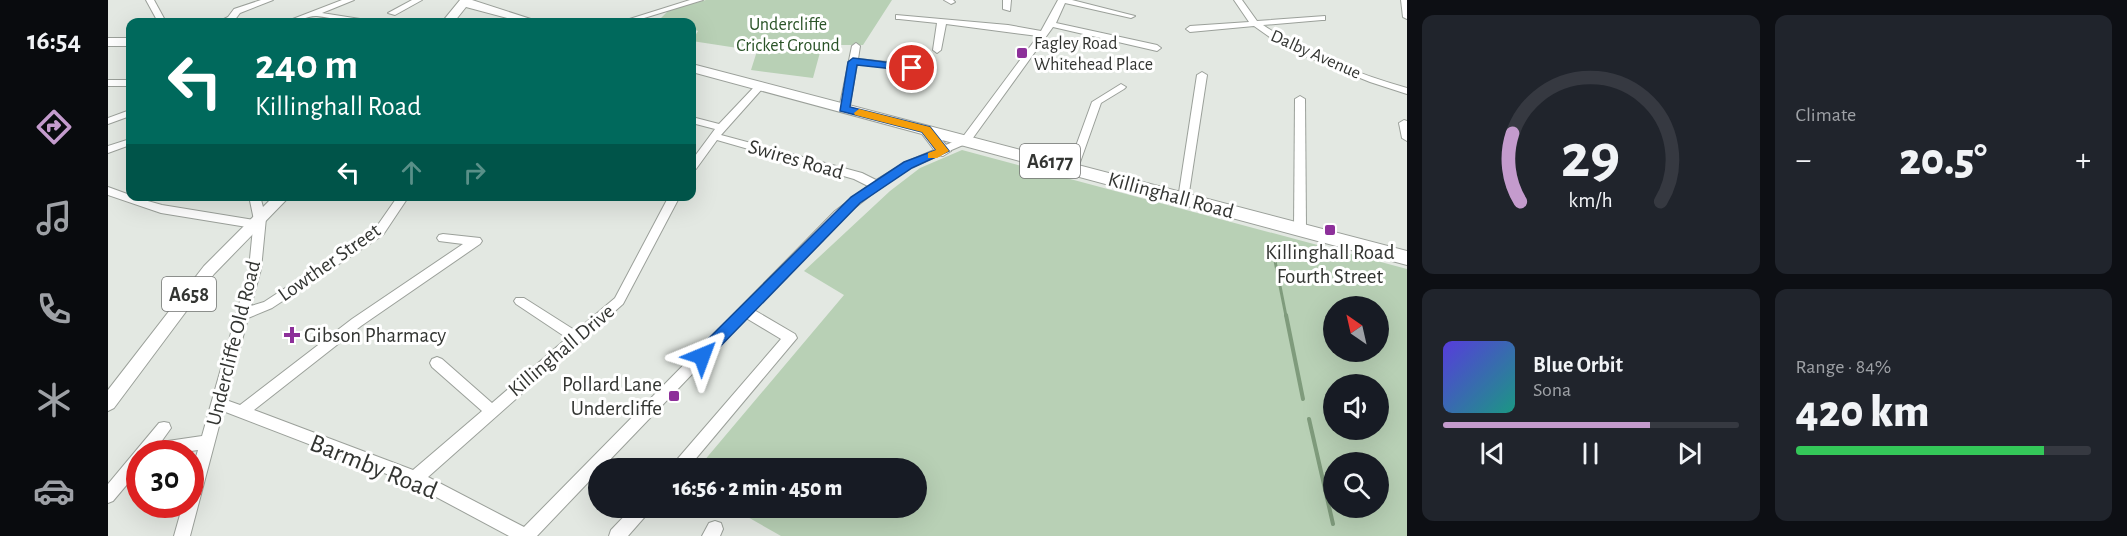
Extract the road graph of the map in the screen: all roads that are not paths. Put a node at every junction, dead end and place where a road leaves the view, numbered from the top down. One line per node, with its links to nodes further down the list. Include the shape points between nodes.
1 (150, 0): 15 (street)
2 (269, 0): 16 (street, via 237,11)
3 (350, 0): 17 (street)
4 (418, 0): 10 (street)
5 (699, 0): 21 (street)
6 (1062, 0): 12 (street); 25 (street)
7 (1238, 0): 24 (street, Dalby Avenue)
8 (1405, 0): 14 (street)
9 (462, 1): 19 (highway); 20 (highway)
10 (392, 13)
11 (320, 15): 18 (street)
12 (1131, 16)
13 (899, 17): 23 (street)
14 (1407, 17)
15 (160, 18)
16 (232, 18)
17 (300, 18)
18 (337, 18)
19 (451, 18)
20 (520, 18)
21 (638, 18)
22 (1322, 18): 24 (street)
23 (942, 21): 27 (street); 32 (street)
24 (1254, 22): 26 (street); 41 (street, Dalby Avenue, via 1276,37 1328,61)
25 (1051, 24): 27 (street); 31 (street)
26 (1190, 28)
27 (1043, 34): 51 (street)
28 (108, 42): 29 (highway)
29 (126, 42)
30 (856, 46): 33 (street)
31 (1157, 48)
32 (937, 50)
33 (853, 62): 35 (street); 43 (street)
34 (696, 69): 39 (highway, Killinghall Road / A6177)
35 (926, 69)
36 (1202, 75): 60 (street)
37 (108, 83): 38 (street)
38 (126, 83)
39 (759, 87): 43 (highway, Killinghall Road / A6177); 49 (street)
40 (1121, 87): 56 (street, via 1097,102)
41 (1407, 91)
42 (1300, 99): 67 (street)
43 (844, 109): 48 (highway, Killinghall Road / A6177)
44 (126, 114): 45 (street)
45 (108, 121)
46 (696, 122): 49 (street, Swires Road)
47 (1404, 123): 50 (street)
48 (926, 129): 51 (highway, Killinghall Road / A6177); 54 (highway)
49 (718, 132): 55 (street); 57 (street, Swires Road)
50 (1407, 138)
51 (966, 140): 54 (street); 56 (highway, Killinghall Road / A6177)
52 (126, 143): 53 (street)
53 (108, 150)
54 (943, 151): 57 (street, via 908,165)
55 (696, 162)
56 (1073, 168): 60 (highway, Killinghall Road / A6177)
57 (876, 185): 71 (street, via 839,214)
58 (108, 191): 59 (street)
59 (126, 197)
60 (1183, 199): 67 (highway, Killinghall Road / A6177)
61 (137, 201): 66 (street, via 161,209)
62 (255, 201): 66 (street)
63 (278, 201): 66 (main road, A658)
64 (401, 201): 72 (street, Lowther Street, via 379,232 268,305)
65 (672, 201): 73 (street, Killinghall Drive, via 619,300)
66 (257, 221): 72 (street, Undercliffe Old Road, via 255,269); 75 (main road, A658, via 209,270)
67 (1300, 229): 69 (highway, Killinghall Road / A6177)
68 (442, 238): 78 (street, via 476,241 393,295)
69 (1407, 258)
70 (520, 301): 73 (street)
71 (746, 311): 83 (street, via 790,338); 89 (street)
72 (243, 315): 76 (street, Undercliffe Old Road)
73 (575, 337): 77 (street, Killinghall Drive)
74 (437, 363): 77 (street)
75 (108, 403)
76 (219, 403): 78 (street, Barmby Road); 81 (street, Undercliffe Old Road)
77 (490, 410): 85 (street, Killinghall Drive)
78 (242, 411): 85 (street, Barmby Road)
79 (164, 428): 80 (street)
80 (153, 440)
81 (207, 442): 82 (street); 88 (street, Undercliffe Old Road)
82 (204, 443)
83 (688, 458)
84 (126, 473): 86 (street)
85 (414, 478): 89 (street, Barmby Road)
86 (108, 496)
87 (634, 518): 90 (street)
88 (182, 536)
89 (526, 536)
90 (617, 536)

